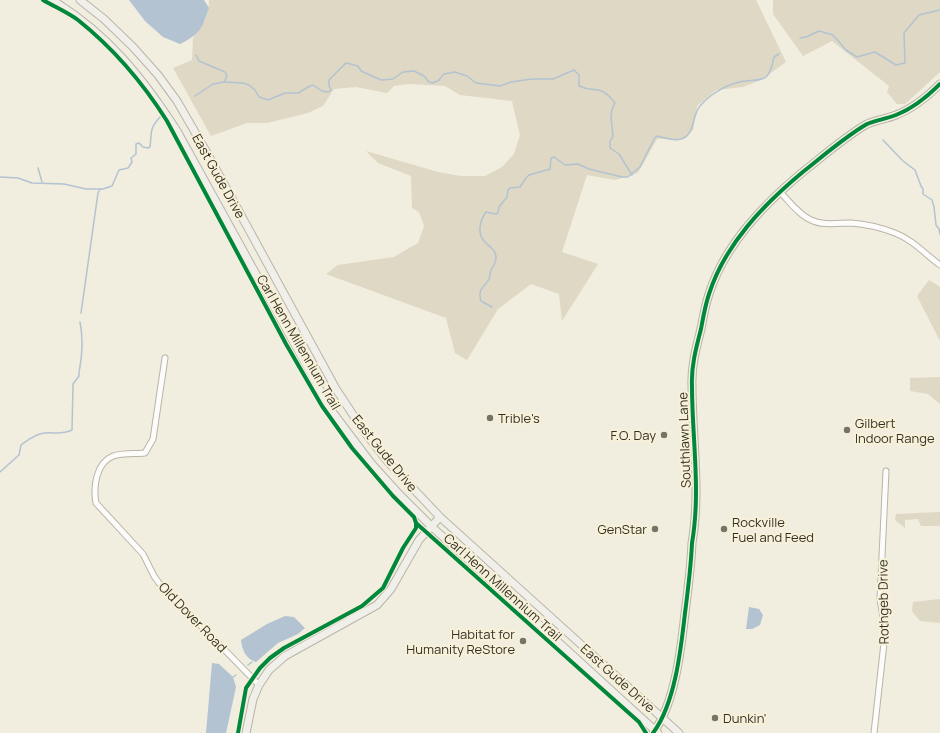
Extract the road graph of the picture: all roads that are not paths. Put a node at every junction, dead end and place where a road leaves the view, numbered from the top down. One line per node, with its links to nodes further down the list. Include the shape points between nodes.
1 (52, 0): 3 (main road, East Gude Drive)
2 (81, 0): 3 (main road); 9 (main road, East Gude Drive, via 133,46 170,91 207,152 336,389 388,462)
3 (73, 13): 10 (main road, East Gude Drive, via 130,66 159,103 177,131 331,410 371,463)
4 (940, 84): 5 (main road, Southlawn Lane, via 899,114 873,121 860,128)
5 (780, 192): 6 (street, via 810,220 866,225 896,234 920,248); 12 (main road, Southlawn Lane, via 750,222 724,261 709,294 693,361 695,528 679,658)
6 (940, 265)
7 (165, 358): 11 (street, Old Dover Road, via 153,439 145,453 114,456 104,462 98,472 94,493 96,503 143,554 159,584)
8 (886, 471): 16 (street, Rothgeb Drive, via 880,599 884,643)
9 (440, 517): 10 (main road); 12 (main road, East Gude Drive)
10 (431, 526): 11 (main road, via 414,547 391,589 377,606 285,656 269,670); 13 (main road, East Gude Drive)
11 (259, 685): 14 (main road)
12 (662, 717): 13 (main road, Southlawn Lane); 15 (main road, East Gude Drive)
13 (655, 732)
14 (246, 733)
15 (679, 733)
16 (874, 733)

